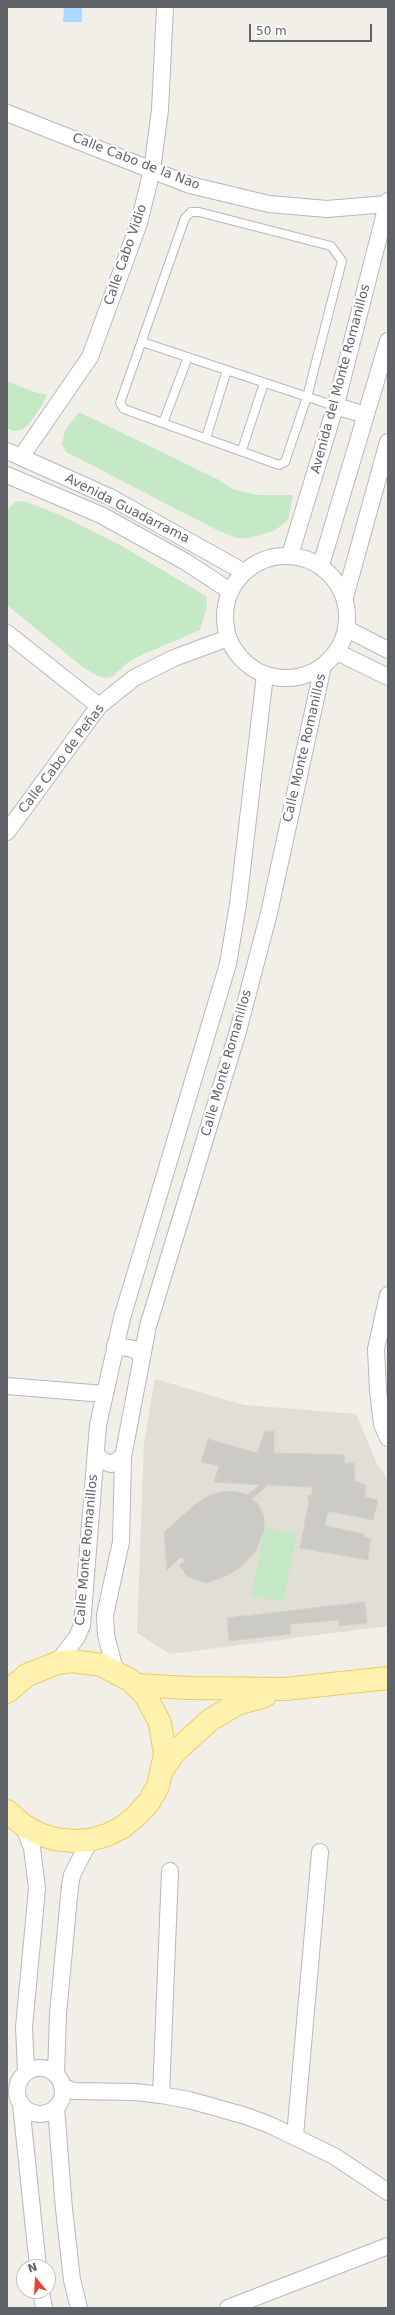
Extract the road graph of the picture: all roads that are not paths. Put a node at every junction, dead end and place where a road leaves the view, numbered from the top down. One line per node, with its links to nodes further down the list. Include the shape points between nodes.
1 (165, 7): 3 (street, Calle Cabo Vidio, via 160,110)
2 (7, 113): 3 (street, Calle Cabo de la Nao)
3 (152, 170): 4 (street, Calle Cabo de la Nao, via 190,185 269,204 327,209); 17 (street, Calle Cabo Vidio, via 139,223 90,357)
4 (388, 202): 11 (street, Avenida del Monte Romanillos)
5 (388, 341): 12 (street)
6 (142, 342): 7 (lane); 10 (lane, via 185,218 191,212 331,246 342,261); 13 (lane, via 120,403 124,409)
7 (188, 357): 8 (lane); 13 (lane)
8 (227, 370): 9 (lane); 14 (lane)
9 (264, 383): 10 (lane); 16 (lane)
10 (307, 397): 11 (lane); 16 (lane, via 285,462 279,465)
11 (335, 406): 12 (street); 19 (street, Avenida del Monte Romanillos)
12 (366, 415): 20 (street)
13 (163, 423): 14 (lane)
14 (206, 438): 16 (lane)
15 (388, 442): 23 (street)
16 (242, 450)
17 (14, 454): 21 (street, Avenida Guadarrama, via 110,497)
18 (7, 474): 22 (street, Avenida Guadarrama, via 101,516 186,562)
19 (290, 555): 20 (street, via 306,558); 21 (street, via 273,556 257,562)
20 (321, 565): 23 (street, via 340,585)
21 (244, 572): 22 (street)
22 (230, 591): 26 (street, via 225,606)
23 (345, 597): 24 (street)
24 (347, 629): 27 (street); 28 (street)
25 (7, 633): 32 (street)
26 (228, 638): 30 (street, via 237,654 249,666); 32 (street, Calle Cabo de Peñas, via 174,658 134,678)
27 (388, 650)
28 (337, 652): 29 (street); 31 (street)
29 (323, 666): 30 (street, via 299,676 285,678); 36 (street, Calle Monte Romanillos, via 269,913 238,1031 148,1326)
30 (265, 675): 35 (street, Calle Monte Romanillos, via 238,904 228,964)
31 (388, 677)
32 (99, 706): 33 (street, Calle Cabo de Peñas)
33 (7, 832)
34 (388, 1295): 39 (street, via 376,1349 381,1417)
35 (115, 1346): 36 (street, via 134,1350 140,1354); 38 (street, Calle Monte Romanillos)
36 (141, 1359): 41 (street, Calle Monte Romanillos)
37 (7, 1386): 38 (street)
38 (104, 1394): 40 (street, Calle Monte Romanillos)
39 (388, 1438)
40 (96, 1454): 41 (street, Calle Monte Romanillos, via 111,1464); 42 (street, Calle Monte Romanillos, via 82,1625 77,1637)
41 (123, 1457): 43 (street, Calle Monte Romanillos, via 121,1542 105,1615 106,1635)
42 (57, 1663): 43 (main road, via 87,1662); 47 (main road, via 26,1675)
43 (115, 1670): 45 (main road)
44 (388, 1678): 46 (main road)
45 (136, 1685): 46 (main road); 48 (main road, via 154,1709 160,1723 164,1738)
46 (285, 1690): 48 (main road, via 237,1704 210,1720 174,1753)
47 (7, 1692)
48 (163, 1769): 51 (main road, via 152,1796 137,1815 123,1827)
49 (7, 1811): 50 (main road)
50 (23, 1825): 51 (main road, via 55,1839); 54 (street, via 32,1848 37,1889 24,2027)
51 (90, 1840): 55 (street, via 72,1874 70,1886 58,2014)
52 (320, 1852): 59 (street)
53 (170, 1871): 56 (street)
54 (26, 2072): 55 (street, via 45,2069); 57 (street, via 18,2082)
55 (59, 2081): 56 (street, via 73,2091); 58 (street, via 63,2094)
56 (161, 2095): 59 (street, via 246,2116)
57 (15, 2099): 58 (street, via 26,2109 38,2114 45,2114); 62 (street)
58 (56, 2107): 63 (street, via 72,2280)
59 (295, 2136): 60 (street, via 334,2156)
60 (388, 2192)
61 (388, 2246): 64 (street)
62 (37, 2259)
63 (79, 2308)
64 (228, 2308)

